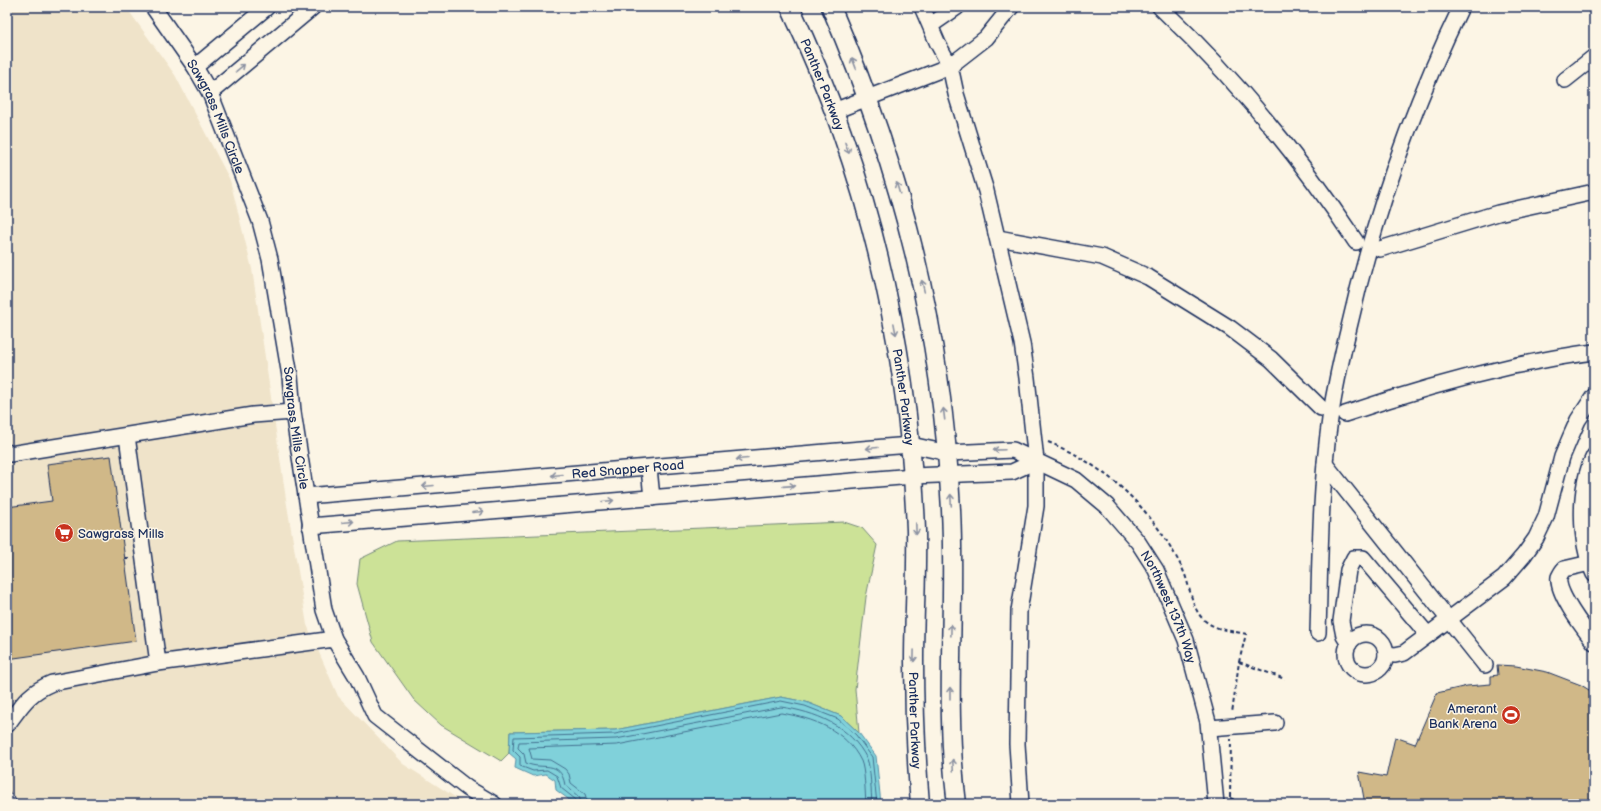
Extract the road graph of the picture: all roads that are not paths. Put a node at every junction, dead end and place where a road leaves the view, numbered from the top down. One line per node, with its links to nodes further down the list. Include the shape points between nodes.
1 (153, 7): 14 (street, Sawgrass Mills Circle)
2 (267, 7): 14 (street)
3 (313, 7): 16 (street, one-way to 3)
4 (790, 7): 18 (main road, Panther Parkway)
5 (831, 7): 17 (main road, one-way to 5)
6 (922, 7): 11 (street)
7 (957, 7): 11 (street)
8 (1011, 7): 13 (street, via 986,38)
9 (1160, 7): 21 (street, via 1225,73 1275,132 1321,191)
10 (1461, 7): 34 (street, via 1415,109 1365,257 1342,354)
11 (931, 25): 13 (street)
12 (1594, 57): 15 (street)
13 (950, 66): 17 (street); 20 (street)
14 (195, 67): 16 (street, Sawgrass Mills Circle)
15 (1565, 80)
16 (210, 92): 26 (street, Sawgrass Mills Circle, via 260,221 270,259 284,335)
17 (868, 99): 18 (street); 31 (main road, one-way to 17, via 926,299 899,191)
18 (834, 111): 29 (main road, Panther Parkway, one-way to 29, via 852,159 878,250 900,358)
19 (1594, 192): 22 (street, via 1498,213)
20 (998, 238): 25 (street, via 1102,257 1148,278 1230,328 1271,359); 33 (street, via 1022,343)
21 (1356, 242)
22 (1380, 250)
23 (1594, 352): 27 (street, via 1567,355 1460,378 1408,392)
24 (1594, 396): 42 (street, via 1578,420 1562,457 1546,517 1536,538 1504,578)
25 (1321, 408)
26 (293, 412): 28 (street, via 253,415); 38 (street, Sawgrass Mills Circle)
27 (1345, 414)
28 (127, 436): 30 (street, via 10,454); 49 (street)
29 (911, 445): 31 (street, Red Snapper Road); 35 (street, Red Snapper Road, one-way to 35); 37 (main road, Panther Parkway)
30 (7, 452)
31 (948, 453): 33 (street, Northwest 137th Way, one-way to 31, via 1013,450); 36 (main road)
32 (1594, 456): 41 (street, via 1582,497 1584,537)
33 (1036, 461): 36 (street, via 1012,472); 53 (street, Northwest 137th Way, via 1076,480 1107,506 1138,542 1156,570 1184,634); 59 (street, via 1036,506 1019,611 1017,744)
34 (1325, 464): 42 (street); 43 (street, via 1321,501)
35 (649, 468): 38 (street, Red Snapper Road, one-way to 38); 39 (street)
36 (949, 475): 37 (street); 58 (main road, one-way to 36, via 950,717 952,552)
37 (913, 476): 39 (street, one-way to 37); 57 (main road, Panther Parkway, one-way to 57, via 916,546 914,714)
38 (306, 496): 40 (street, Sawgrass Mills Circle)
39 (652, 498): 40 (street, one-way to 39)
40 (310, 526): 45 (street, Sawgrass Mills Circle, via 324,610)
41 (1592, 568): 46 (street, via 1564,569 1559,577 1566,600)
42 (1449, 619): 44 (street); 50 (street)
43 (1318, 634)
44 (1428, 635): 47 (street, via 1363,558 1354,558 1348,570 1341,621 1344,636); 48 (street, via 1404,653)
45 (334, 639): 49 (street); 56 (street, Sawgrass Mills Circle, via 357,677 375,716 467,788)
46 (1594, 642)
47 (1349, 644): 48 (street, via 1360,635 1375,636 1385,646); 48 (street, via 1349,665 1361,673 1375,672 1381,667)
48 (1386, 654)
49 (158, 663): 52 (street, via 52,683 37,689)
50 (1485, 665)
51 (1275, 723): 53 (street)
52 (7, 725)
53 (1209, 728): 60 (street, Northwest 137th Way)
54 (7, 801): 55 (street)
55 (9, 804)
56 (494, 804)
57 (920, 804)
58 (957, 804)
59 (1021, 804)
60 (1216, 804)

